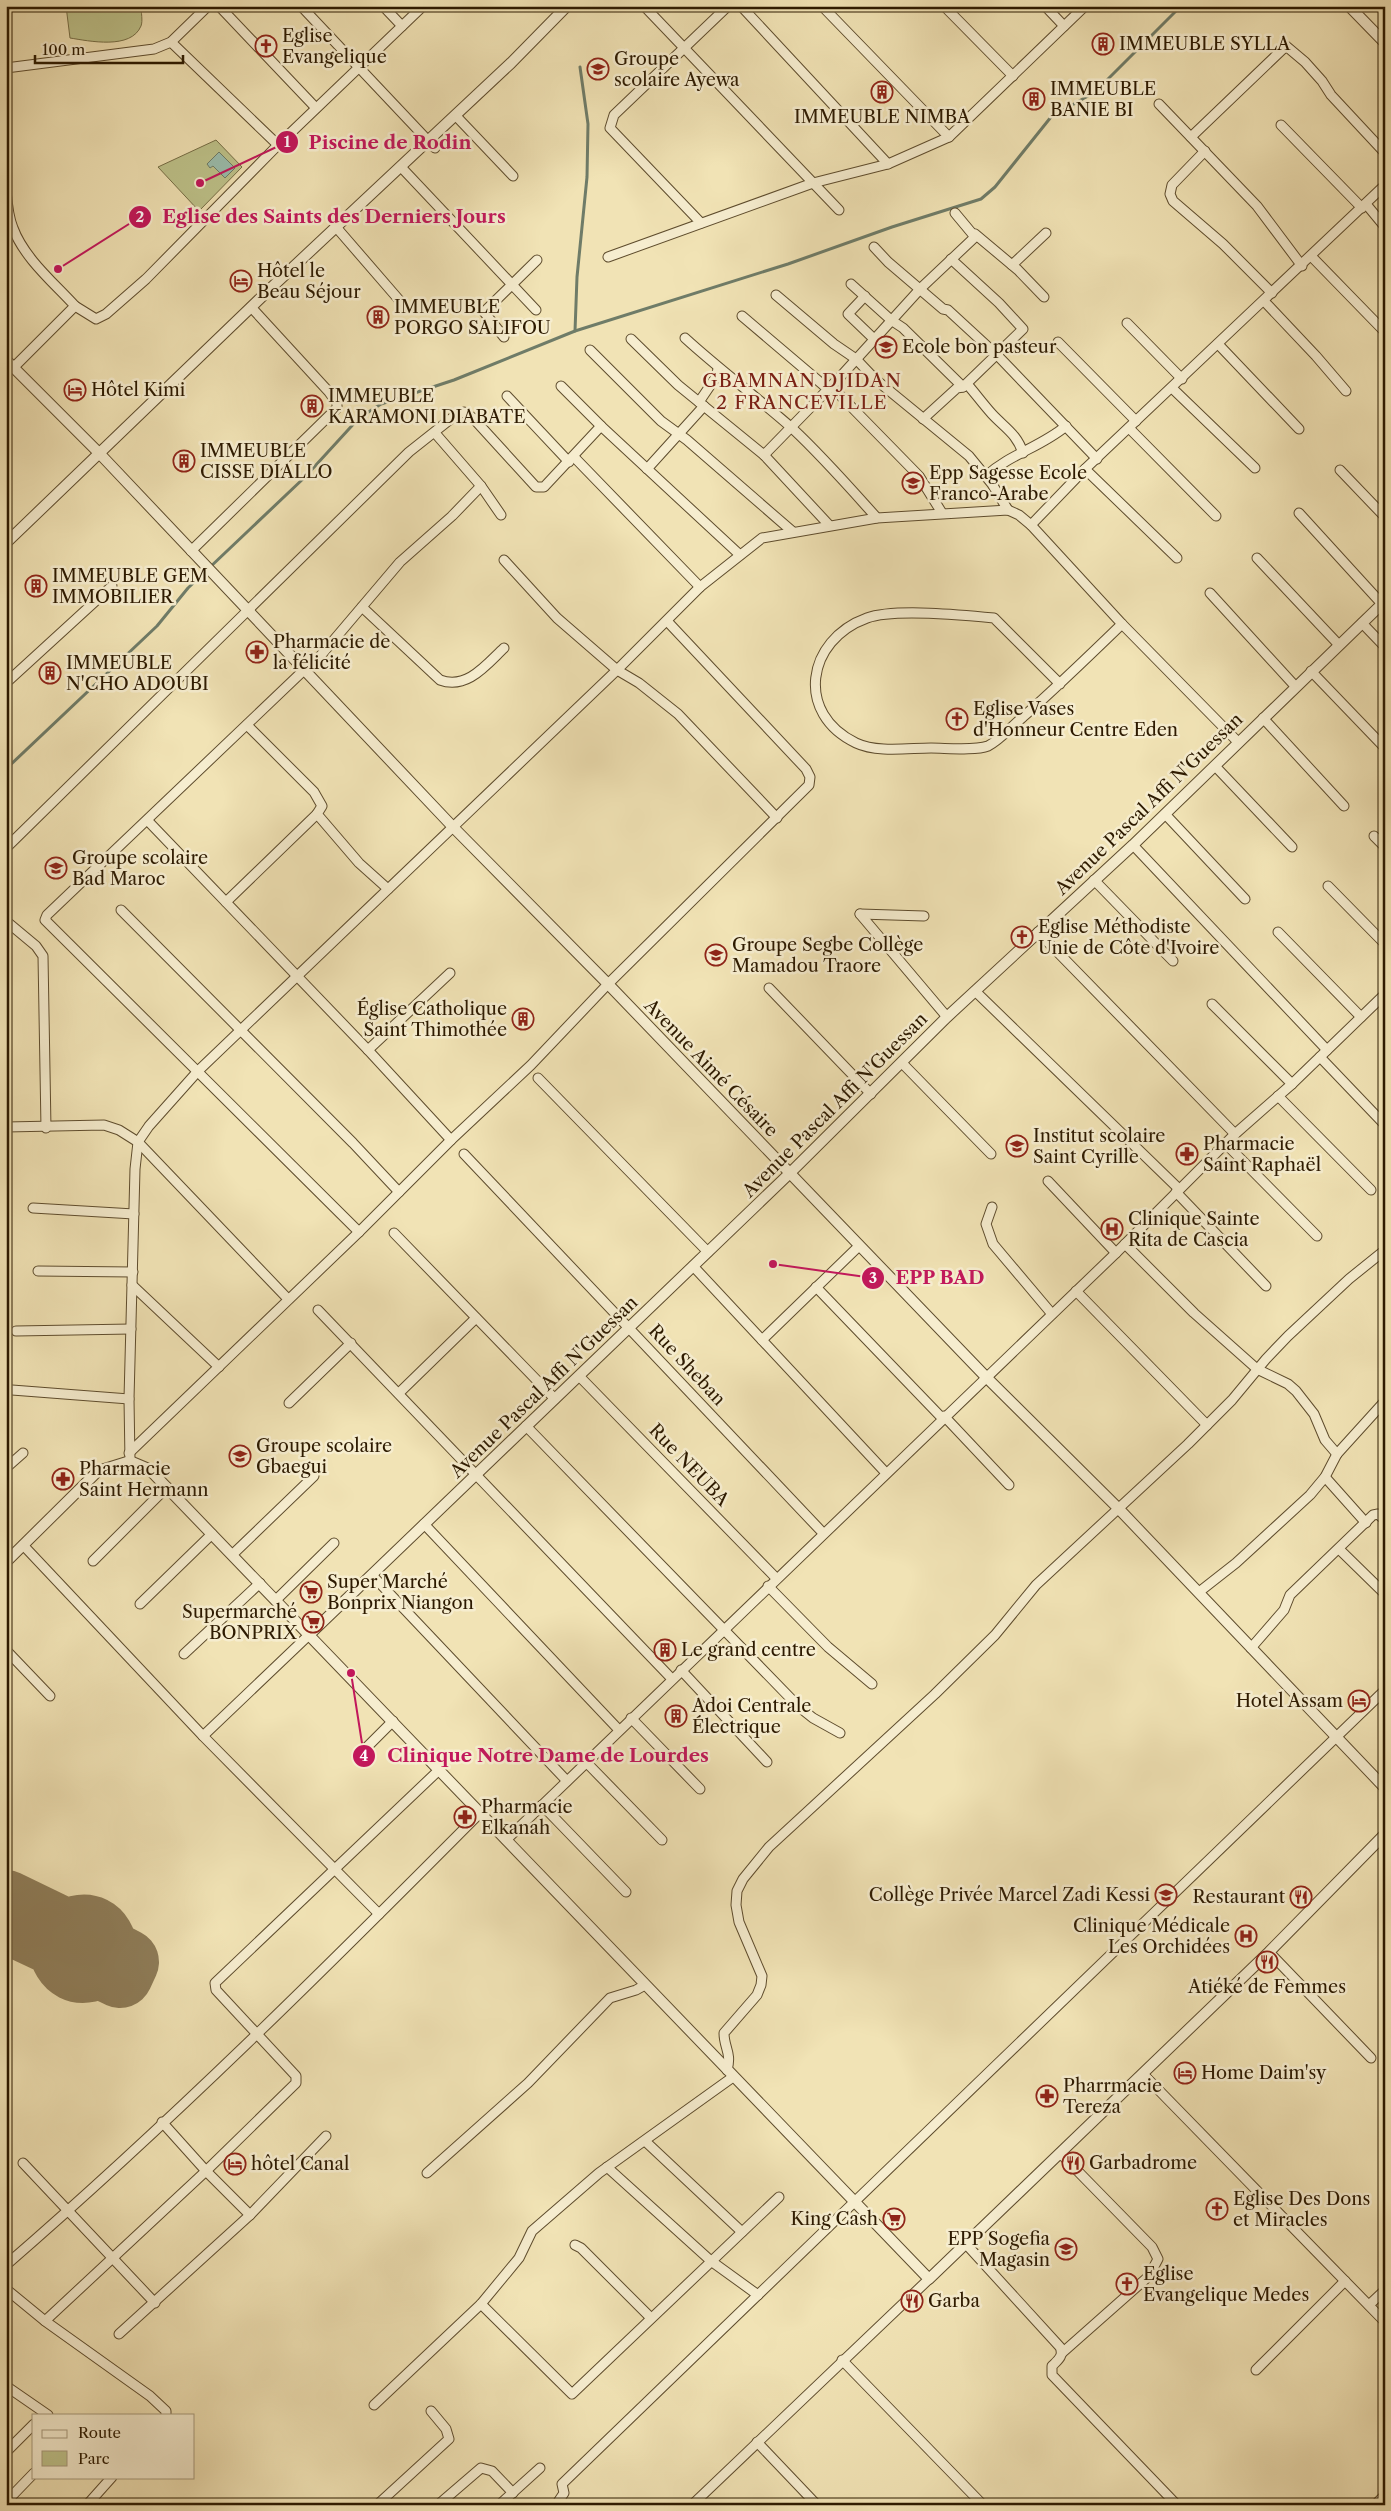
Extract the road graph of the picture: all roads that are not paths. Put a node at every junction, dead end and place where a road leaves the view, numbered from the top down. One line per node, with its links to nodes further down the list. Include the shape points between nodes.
1 (208, 6): 17 (street)
2 (219, 6): 24 (street)
3 (301, 6): 20 (street)
4 (383, 6): 15 (street)
5 (423, 6): 15 (street)
6 (566, 6): 25 (street)
7 (644, 6): 19 (street)
8 (728, 6): 19 (street)
9 (741, 6): 33 (street)
10 (822, 6): 27 (street)
11 (944, 6): 22 (street)
12 (1045, 6): 16 (street)
13 (1085, 6): 16 (street)
14 (1349, 6): 18 (street)
15 (402, 26): 20 (street)
16 (1064, 26): 22 (street)
17 (170, 42): 21 (street, via 139,53); 30 (street)
18 (1385, 43)
19 (683, 48): 36 (street); 42 (street, via 614,116 610,128)
20 (360, 67): 24 (street); 29 (street)
21 (6, 68)
22 (1013, 76): 27 (street)
23 (1159, 104): 28 (street)
24 (316, 108): 30 (street)
25 (456, 116): 29 (street); 35 (street)
26 (1281, 125): 39 (street)
27 (949, 137): 33 (street)
28 (1191, 137): 31 (street); 32 (street, via 1286,46 1306,62 1331,95)
29 (432, 144): 34 (street)
30 (278, 145): 63 (street, via 146,279 106,314 96,319)
31 (1205, 151): 53 (street, via 1257,206); 57 (street, via 1172,186 1170,194 1173,201 1223,244)
32 (1385, 153)
33 (888, 164): 36 (street)
34 (401, 167): 44 (street); 54 (street)
35 (513, 176)
36 (813, 183): 40 (street); 42 (street)
37 (1385, 185): 39 (street)
38 (6, 190): 63 (street, via 12,227 20,243)
39 (1364, 206): 43 (street); 49 (street)
40 (839, 210)
41 (954, 213): 46 (street)
42 (701, 224): 48 (street)
43 (1385, 227)
44 (336, 228): 61 (street); 64 (street)
45 (1046, 233): 52 (street)
46 (974, 235): 51 (street); 52 (street)
47 (874, 247): 56 (street)
48 (608, 257)
49 (1312, 257): 53 (street); 69 (street)
50 (537, 260): 54 (street)
51 (951, 260): 56 (street); 77 (street, via 1023,329)
52 (1012, 265): 60 (street)
53 (1302, 266): 57 (street)
54 (511, 283): 65 (street); 70 (street, via 484,312)
55 (851, 284): 59 (street)
56 (921, 288): 67 (street); 77 (street)
57 (1272, 293): 62 (street)
58 (776, 296): 78 (street)
59 (865, 296): 67 (street); 73 (street, via 848,314)
60 (1044, 297)
61 (400, 301)
62 (1264, 301): 75 (street); 87 (street)
63 (75, 306): 80 (street)
64 (251, 307): 99 (street); 120 (street, via 329,392 337,408)
65 (536, 310)
66 (742, 316): 85 (street)
67 (891, 320): 73 (street); 84 (street)
68 (1128, 323): 82 (street)
69 (1385, 332)
70 (504, 337)
71 (685, 338): 81 (street)
72 (631, 339): 89 (street)
73 (874, 339): 78 (street)
74 (1058, 342): 91 (street)
75 (1218, 344): 82 (street); 95 (street)
76 (590, 350): 97 (street, via 636,398)
77 (997, 356): 84 (street); 93 (street)
78 (856, 359): 85 (street); 90 (street)
79 (6, 360): 80 (street, Avenue Aimé Césaire)
80 (14, 367): 99 (street, Avenue Aimé Césaire)
81 (718, 369): 89 (street); 94 (street)
82 (1182, 378): 86 (street)
83 (561, 386): 92 (street)
84 (965, 386): 90 (street, via 957,388); 98 (street, via 1014,434)
85 (830, 387): 94 (street); 110 (street, via 919,476)
86 (1172, 388): 91 (street); 103 (street)
87 (1346, 390)
88 (507, 396): 101 (street)
89 (702, 404): 97 (street); 100 (street)
90 (923, 419): 107 (street, via 969,456)
91 (1133, 425): 102 (street); 113 (street)
92 (601, 426): 101 (street, via 580,446); 104 (street)
93 (1066, 426): 98 (street, via 1039,446); 102 (street)
94 (792, 428): 100 (street); 115 (street)
95 (1298, 429)
96 (436, 433): 101 (street, via 450,419 464,412 536,487 544,487); 108 (street); 130 (street, via 409,452)
97 (680, 434): 104 (street); 118 (street)
98 (1023, 453): 107 (street)
99 (100, 454): 119 (street); 120 (street, Avenue Aimé Césaire)
100 (764, 455): 116 (street)
101 (572, 459): 126 (street)
102 (1097, 459): 105 (street)
103 (1255, 468)
104 (647, 469): 121 (street)
105 (1085, 469): 117 (street); 122 (street)
106 (1340, 470): 114 (street)
107 (986, 476): 109 (street)
108 (481, 486): 112 (street); 129 (street, via 400,562)
109 (1008, 510): 110 (street); 117 (street)
110 (942, 513): 115 (street)
111 (1299, 513): 128 (street)
112 (501, 515)
113 (1216, 516)
114 (1385, 517)
115 (877, 518): 116 (street)
116 (828, 525): 118 (street)
117 (1031, 525): 133 (street)
118 (793, 532): 121 (street, via 762,538)
119 (6, 542)
120 (192, 551): 130 (street, Avenue Aimé Césaire)
121 (740, 555): 126 (street)
122 (1177, 558)
123 (1257, 558): 134 (street)
124 (504, 560): 138 (street, via 557,618)
125 (112, 586): 140 (street)
126 (700, 587): 131 (street)
127 (1210, 593): 142 (street)
128 (1383, 602): 132 (street, Avenue Pascal Affi N'Guessan)
129 (362, 607): 136 (street, via 440,680 450,684 473,676); 137 (street, via 316,662)
130 (248, 611): 137 (street, Avenue Aimé Césaire); 157 (street)
131 (667, 621): 138 (street); 151 (street, via 810,777 810,785)
132 (1362, 623): 134 (street, Avenue Pascal Affi N'Guessan); 135 (street)
133 (1122, 624): 141 (street); 145 (street)
134 (1339, 645): 139 (street, Avenue Pascal Affi N'Guessan)
135 (1385, 646)
136 (504, 648)
137 (304, 670): 144 (street); 153 (street, Avenue Aimé Césaire)
138 (616, 670): 151 (street, via 639,682 678,714); 153 (street)
139 (1311, 671): 142 (street, Avenue Pascal Affi N'Guessan); 146 (street)
140 (6, 683)
141 (1060, 684): 141 (street, via 987,746 882,748 858,744 837,731 821,708 815,678 820,658 835,636 855,623 889,613 994,618)
142 (1295, 686): 143 (street, Avenue Pascal Affi N'Guessan)
143 (1263, 718): 145 (street, Avenue Pascal Affi N'Guessan); 148 (street)
144 (247, 725): 149 (street, via 314,792 322,806); 152 (street)
145 (1238, 742): 147 (street, Avenue Pascal Affi N'Guessan)
146 (1385, 748)
147 (1215, 766): 150 (street, Avenue Pascal Affi N'Guessan); 158 (street)
148 (1344, 806)
149 (317, 814): 161 (street, via 359,863); 163 (street)
150 (1165, 814): 155 (street, Avenue Pascal Affi N'Guessan); 162 (street)
151 (777, 818): 173 (street)
152 (148, 821): 163 (street); 184 (street, via 45,920)
153 (453, 827): 161 (street); 173 (street, Avenue Aimé Césaire)
154 (1374, 836): 156 (street)
155 (1133, 845): 159 (street, Avenue Pascal Affi N'Guessan); 182 (street)
156 (1385, 847)
157 (6, 848)
158 (1292, 848)
159 (1094, 880): 167 (street, Avenue Pascal Affi N'Guessan); 170 (street)
160 (1328, 886): 169 (street)
161 (388, 889): 172 (street)
162 (1245, 899)
163 (226, 902): 172 (street)
164 (121, 910): 180 (street)
165 (924, 916): 178 (street, via 860,914)
166 (6, 921): 191 (street, via 43,956)
167 (1038, 932): 175 (street, Avenue Pascal Affi N'Guessan); 192 (street)
168 (1278, 932): 179 (street)
169 (1385, 944)
170 (1173, 961)
171 (450, 973): 181 (street)
172 (297, 976): 180 (street); 181 (street)
173 (608, 984): 193 (street, via 531,1065); 198 (street, Avenue Aimé Césaire)
174 (769, 988): 187 (street)
175 (975, 991): 178 (street, Avenue Pascal Affi N'Guessan); 200 (street)
176 (1385, 994): 179 (street)
177 (1212, 1004): 186 (street)
178 (947, 1017): 183 (street, Avenue Pascal Affi N'Guessan)
179 (1361, 1017): 182 (street)
180 (241, 1029): 184 (street); 202 (street)
181 (368, 1050): 193 (street)
182 (1323, 1054): 186 (street); 189 (street)
183 (902, 1063): 187 (street, Avenue Pascal Affi N'Guessan); 197 (street)
184 (198, 1071): 194 (street); 206 (street)
185 (538, 1078): 212 (street)
186 (1292, 1084): 188 (street)
187 (872, 1094): 198 (street, Avenue Pascal Affi N'Guessan)
188 (1278, 1096): 192 (street); 201 (street)
189 (1385, 1125)
190 (6, 1127): 191 (street)
191 (46, 1128): 194 (street, via 104,1125)
192 (1235, 1134): 195 (street)
193 (451, 1140): 202 (street)
194 (138, 1142): 205 (street); 221 (street)
195 (1226, 1143): 200 (street); 208 (street)
196 (464, 1154): 225 (street, Rue Sheban)
197 (991, 1154)
198 (789, 1174): 210 (street, Avenue Aimé Césaire); 212 (street, Avenue Pascal Affi N'Guessan)
199 (1048, 1181): 213 (street)
200 (1177, 1190): 209 (street); 218 (street)
201 (1371, 1190)
202 (399, 1192): 206 (street)
203 (992, 1207): 223 (street, via 986,1224 993,1244)
204 (33, 1208): 205 (street)
205 (134, 1214): 216 (street)
206 (359, 1232): 221 (street)
207 (394, 1233): 224 (street)
208 (1317, 1236)
209 (1125, 1244): 213 (street); 231 (street)
210 (859, 1246): 219 (street); 233 (street, Avenue Aimé Césaire)
211 (1385, 1250): 231 (street, via 1288,1336)
212 (708, 1252): 214 (street, Avenue Pascal Affi N'Guessan)
213 (1116, 1253): 220 (street)
214 (693, 1266): 225 (street, Avenue Pascal Affi N'Guessan); 228 (street)
215 (38, 1271): 216 (street)
216 (133, 1272): 217 (street)
217 (132, 1285): 227 (street); 230 (street)
218 (1266, 1286)
219 (816, 1287): 228 (street); 240 (street)
220 (1076, 1291): 223 (street); 241 (street)
221 (288, 1299): 230 (street)
222 (318, 1310): 229 (street)
223 (1052, 1314): 233 (street)
224 (476, 1318): 235 (street); 237 (street)
225 (629, 1327): 232 (street, Avenue Pascal Affi N'Guessan); 257 (street, Rue Sheban)
226 (16, 1330): 227 (street)
227 (131, 1330): 236 (street)
228 (762, 1340): 247 (street)
229 (351, 1343): 235 (street); 239 (street)
230 (219, 1367): 245 (street)
231 (1257, 1370): 241 (street); 244 (street, via 1296,1391 1314,1414 1325,1440)
232 (579, 1376): 237 (street, Avenue Pascal Affi N'Guessan); 266 (street, Rue NEUBA)
233 (986, 1377): 240 (street); 253 (street, Avenue Aimé Césaire)
234 (12, 1390): 236 (street)
235 (399, 1394): 248 (street)
236 (129, 1399): 245 (street)
237 (555, 1399): 242 (street, Avenue Pascal Affi N'Guessan)
238 (1385, 1401): 244 (street)
239 (289, 1403)
240 (943, 1417): 247 (street); 251 (street)
241 (1207, 1425): 253 (street)
242 (526, 1426): 248 (street, Avenue Pascal Affi N'Guessan); 273 (street)
243 (22, 1453): 246 (street)
244 (1337, 1454): 250 (street)
245 (129, 1457): 252 (street, via 149,1469); 260 (street, via 98,1471)
246 (6, 1468)
247 (886, 1472): 257 (street)
248 (476, 1475): 256 (street, Avenue Pascal Affi N'Guessan); 279 (street)
249 (314, 1476): 262 (street)
250 (1326, 1477): 255 (street); 269 (street, via 1236,1563)
251 (1009, 1485)
252 (167, 1487): 258 (street); 263 (street)
253 (1118, 1508): 269 (street, Avenue Aimé Césaire); 308 (street, via 1036,1585 995,1635 936,1694 769,1848 743,1879 737,1891 739,1922 762,1976 757,1995 724,2033)
254 (1385, 1520): 255 (street, via 1376,1514)
255 (1366, 1523): 261 (street)
256 (424, 1524): 265 (street, Avenue Pascal Affi N'Guessan); 285 (street)
257 (823, 1533): 266 (street)
258 (212, 1534): 262 (street); 272 (street)
259 (334, 1543): 271 (street)
260 (24, 1545): 264 (street); 287 (street)
261 (1339, 1549): 270 (street); 275 (street, via 1290,1594 1284,1610)
262 (232, 1555): 267 (street)
263 (93, 1561)
264 (6, 1562)
265 (372, 1574): 274 (street, Avenue Pascal Affi N'Guessan); 293 (street)
266 (776, 1578): 268 (street)
267 (260, 1583): 271 (street); 277 (street)
268 (768, 1586): 273 (street); 280 (street, via 828,1647)
269 (1199, 1592): 275 (street, Avenue Aimé Césaire)
270 (1385, 1594)
271 (276, 1600): 274 (street)
272 (140, 1604)
273 (724, 1629): 278 (street); 286 (street, via 798,1706)
274 (310, 1634): 284 (street); 287 (street)
275 (1251, 1648): 288 (street, Avenue Aimé Césaire)
276 (6, 1650): 282 (street)
277 (184, 1654)
278 (681, 1670): 279 (street); 291 (street)
279 (672, 1680): 283 (street)
280 (872, 1684)
281 (1385, 1690): 288 (street)
282 (50, 1696)
283 (631, 1718): 285 (street); 295 (street)
284 (393, 1721): 289 (street); 292 (street)
285 (619, 1730): 290 (street)
286 (840, 1733)
287 (203, 1736): 301 (street)
288 (1336, 1737): 294 (street, Avenue Aimé Césaire); 319 (street)
289 (361, 1753)
290 (586, 1762): 293 (street); 300 (street)
291 (767, 1762)
292 (439, 1770): 297 (street); 301 (street)
293 (567, 1781): 296 (street)
294 (1385, 1788)
295 (700, 1790)
296 (542, 1805): 299 (street); 302 (street)
297 (480, 1813): 299 (street); 303 (street)
298 (1385, 1834): 304 (street)
299 (506, 1840): 305 (street)
300 (662, 1840)
301 (334, 1869): 303 (street); 306 (street, via 215,1983 216,1990)
302 (626, 1892)
303 (379, 1914): 306 (street)
304 (1268, 1952): 307 (street); 309 (street)
305 (645, 1985): 308 (street); 317 (street, via 610,1998 528,2083)
306 (257, 2033): 310 (street); 316 (street, via 298,2080)
307 (1372, 2058)
308 (730, 2073): 312 (street); 319 (street)
309 (1143, 2074): 313 (street); 329 (street)
310 (162, 2122): 316 (street); 320 (street)
311 (326, 2136): 321 (street)
312 (645, 2141): 315 (street); 322 (street)
313 (1060, 2154): 323 (street); 340 (street, via 1152,2247 1158,2259 1149,2276)
314 (23, 2163): 320 (street)
315 (608, 2167): 326 (street); 334 (street, via 532,2231 519,2258)
316 (206, 2171): 321 (street); 325 (street)
317 (426, 2173)
318 (779, 2197): 322 (street)
319 (855, 2202): 328 (street); 332 (street)
320 (68, 2212): 325 (street); 327 (street)
321 (250, 2215): 333 (street)
322 (742, 2232): 326 (street)
323 (966, 2244): 328 (street); 340 (street)
324 (575, 2245): 336 (street)
325 (112, 2257): 333 (street); 337 (street)
326 (711, 2261): 332 (street); 336 (street)
327 (6, 2265)
328 (929, 2279): 341 (street)
329 (1345, 2281): 335 (street); 342 (street)
330 (6, 2289): 337 (street)
331 (1385, 2290): 335 (street)
332 (758, 2295): 361 (street, via 562,2484 564,2493)
333 (155, 2303): 339 (street)
334 (480, 2304): 336 (street, via 572,2394); 344 (street)
335 (1369, 2305): 338 (street)
336 (651, 2318)
337 (44, 2321): 347 (street, via 150,2396)
338 (1385, 2322)
339 (119, 2334)
340 (1062, 2353): 365 (street, via 1052,2366 1052,2375)
341 (842, 2360): 349 (street); 364 (street)
342 (1256, 2370)
343 (8, 2391): 346 (street)
344 (374, 2405)
345 (431, 2411): 358 (street, via 446,2429 449,2439)
346 (46, 2414)
347 (166, 2414)
348 (32, 2426): 350 (street)
349 (757, 2442): 362 (street); 363 (street)
350 (6, 2452)
351 (540, 2468): 354 (street)
352 (32, 2475): 356 (street)
353 (111, 2478): 357 (street)
354 (513, 2493): 359 (street, via 492,2470 481,2468); 360 (street)
355 (1385, 2495): 366 (street)
356 (6, 2502)
357 (87, 2505)
358 (376, 2505)
359 (438, 2505)
360 (499, 2505)
361 (556, 2505)
362 (692, 2505)
363 (817, 2505)
364 (984, 2505)
365 (1177, 2505)
366 (1375, 2505)

